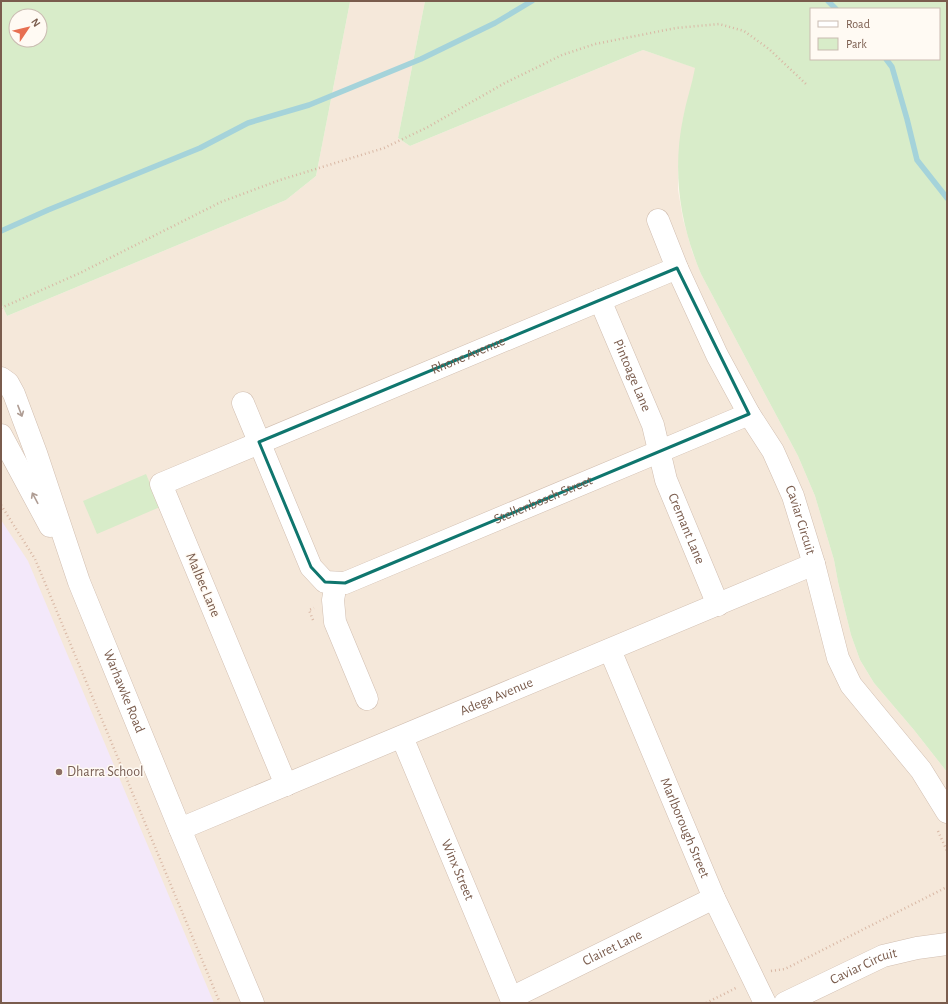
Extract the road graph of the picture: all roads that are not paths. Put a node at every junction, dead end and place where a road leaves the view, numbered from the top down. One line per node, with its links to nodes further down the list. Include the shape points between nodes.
1 (658, 220): 2 (street, Caviar Circuit)
2 (677, 268): 3 (street, Rhone Avenue); 6 (street, Caviar Circuit, via 717,355)
3 (600, 300): 8 (street, Rhone Avenue); 9 (street, Pintoage Lane, via 653,425)
4 (1, 378): 11 (street, Warhawke Road, one-way to 11, via 8,383 14,394)
5 (243, 403): 8 (street)
6 (749, 414): 9 (street, Stellenbosch Street); 10 (street, Caviar Circuit, via 773,451 793,496)
7 (1, 435): 11 (street, one-way to 7)
8 (259, 442): 12 (street, via 311,567 325,582); 17 (street, Malbec Lane, via 161,484)
9 (659, 452): 12 (street, Stellenbosch Street, via 345,583); 13 (street, Cremant Lane, via 666,480)
10 (814, 564): 13 (street, Adega Avenue); 18 (street, Caviar Circuit, via 838,658 851,685 921,770)
11 (79, 582): 19 (street, Warhawke Road)
12 (336, 583): 15 (street, via 333,600 335,622)
13 (718, 605): 14 (street, Adega Avenue)
14 (610, 650): 16 (street, Adega Avenue); 20 (street, Marlborough Street)
15 (367, 699)
16 (402, 736): 17 (street, Adega Avenue); 22 (street, Winx Street)
17 (286, 785): 19 (street, Adega Avenue)
18 (947, 812)
19 (180, 829): 23 (street, Warhawke Road)
20 (714, 898): 22 (street, Clairet Lane); 24 (street, Marlborough Street)
21 (947, 944): 25 (street, Caviar Circuit, via 883,956)
22 (512, 1001)
23 (253, 1003)
24 (765, 1003)
25 (785, 1003)

